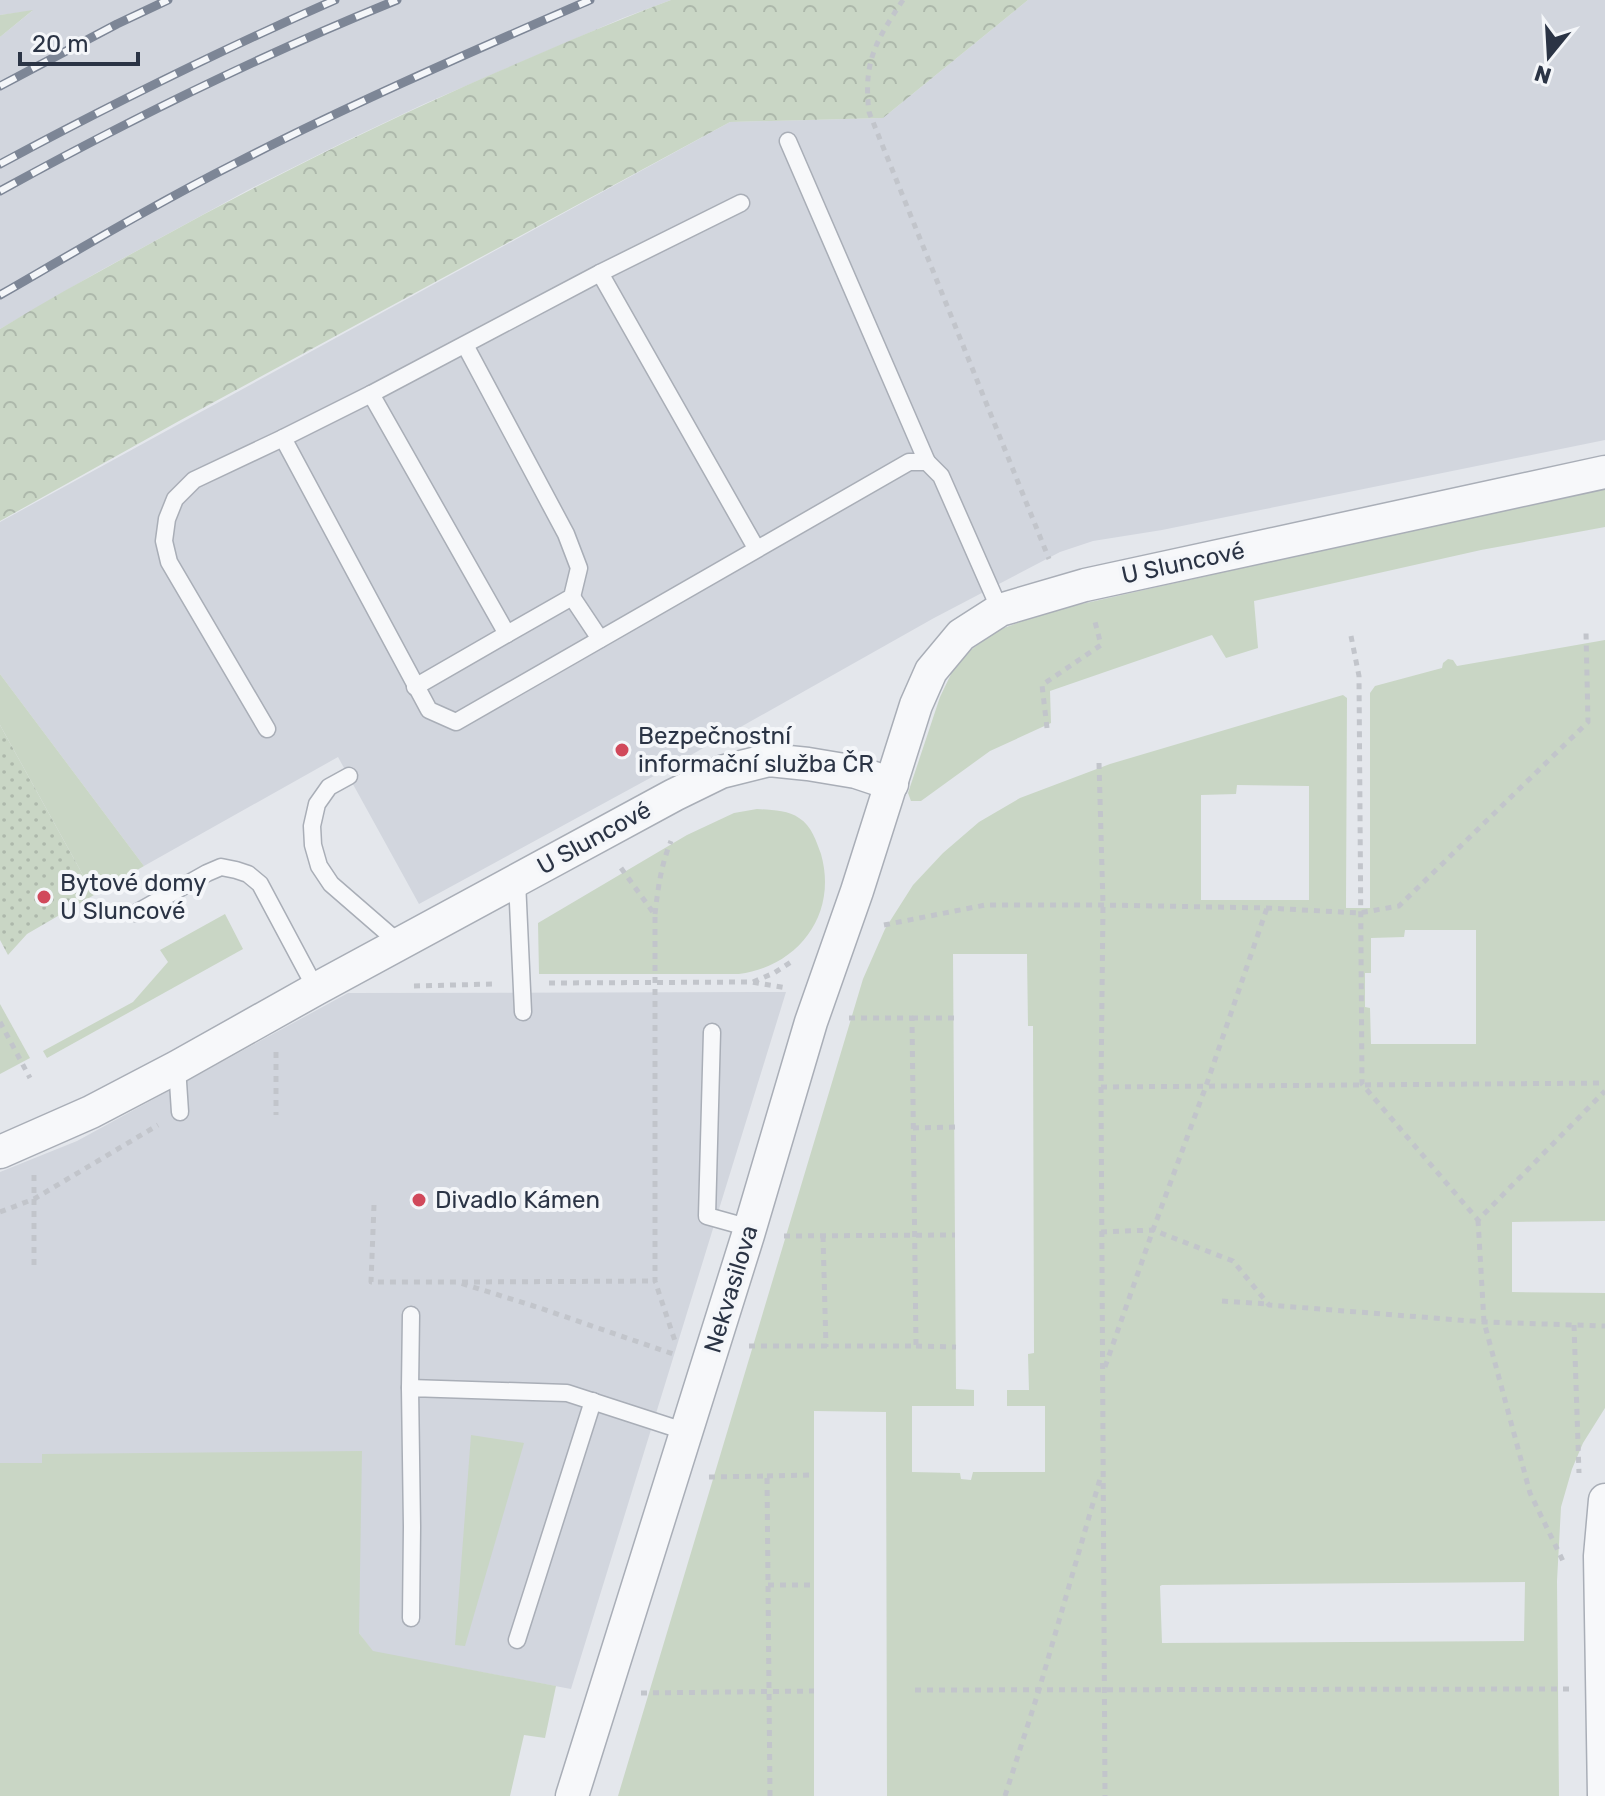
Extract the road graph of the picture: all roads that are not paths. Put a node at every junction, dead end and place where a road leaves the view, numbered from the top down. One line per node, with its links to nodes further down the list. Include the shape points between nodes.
1 (788, 141): 7 (lane)
2 (741, 203): 3 (lane)
3 (600, 273): 4 (lane); 9 (lane)
4 (465, 345): 5 (lane); 10 (lane, via 566,534 579,568)
5 (371, 394): 6 (lane); 12 (lane)
6 (283, 438): 14 (lane); 15 (lane, via 194,480 175,499 164,541 169,562)
7 (927, 462): 9 (lane, via 909,462); 11 (lane, via 941,476)
8 (1605, 472): 11 (street, U Sluncové, via 1085,585)
9 (756, 548): 13 (lane)
10 (572, 597): 12 (lane); 13 (lane)
11 (1000, 610): 17 (street, U Sluncové, via 961,635 931,671)
12 (507, 634): 14 (lane)
13 (600, 639): 14 (lane, via 456,722 429,710)
14 (415, 687)
15 (267, 729)
16 (349, 776): 20 (lane, via 329,787 317,804 312,836 319,866 331,884)
17 (892, 784): 18 (street, U Sluncové, via 856,772 769,760 721,772); 27 (street, Nekvasilova, via 811,1022)
18 (517, 881): 20 (street, U Sluncové); 22 (lane)
19 (136, 913): 21 (lane, via 221,867 248,874 260,884)
20 (399, 943): 21 (street, U Sluncové)
21 (316, 989): 24 (street, U Sluncové)
22 (523, 1012)
23 (712, 1032): 27 (lane, via 707,1216)
24 (177, 1067): 25 (lane); 26 (street, U Sluncové)
25 (180, 1112)
26 (0, 1152)
27 (765, 1232): 31 (street, Nekvasilova)
28 (411, 1315): 29 (lane)
29 (410, 1388): 30 (lane, via 567,1393); 33 (lane)
30 (593, 1401): 31 (lane); 34 (lane)
31 (687, 1432): 35 (street, Nekvasilova)
32 (1605, 1500): 36 (street, via 1600,1556)
33 (411, 1618)
34 (517, 1640)
35 (572, 1796)
36 (1604, 1796)

